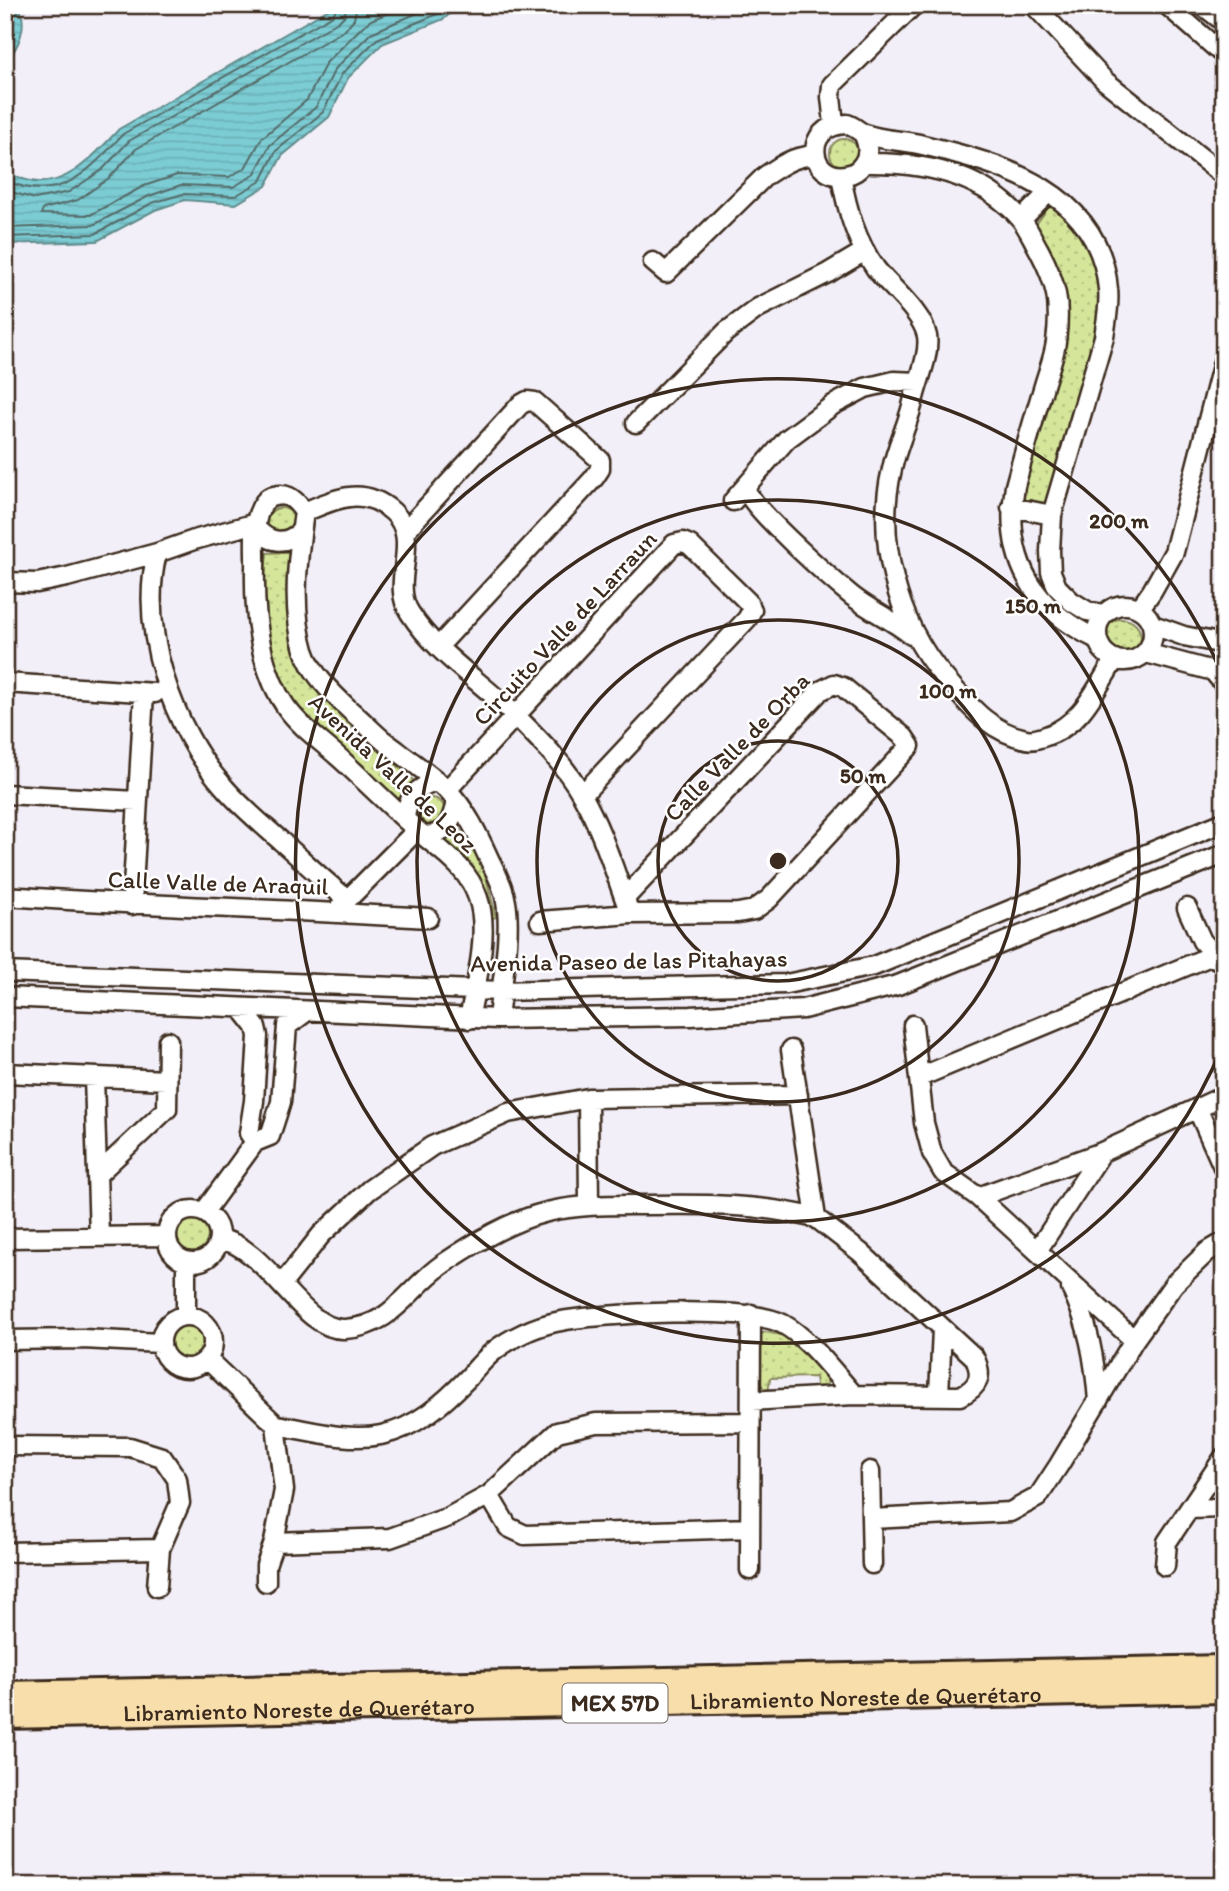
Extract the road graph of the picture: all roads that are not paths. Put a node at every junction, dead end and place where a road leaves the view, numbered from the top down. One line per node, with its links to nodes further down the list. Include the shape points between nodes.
1 (914, 5): 7 (street, via 832,85)
2 (1034, 5): 12 (street, via 1105,80)
3 (1167, 5): 6 (street)
4 (1202, 5): 5 (street)
5 (1224, 22)
6 (1224, 55)
7 (834, 124): 8 (street, via 856,127); 9 (street, via 818,137)
8 (863, 134): 10 (street, via 868,153); 13 (street, via 989,163)
9 (815, 152): 11 (street, via 823,169); 16 (street, via 765,176 666,273)
10 (865, 163): 11 (street); 14 (street, via 900,162 962,177)
11 (841, 176): 15 (street, via 853,228)
12 (1224, 176)
13 (1049, 192): 14 (street); 22 (street, via 1068,205 1093,236 1104,261 1109,291 1104,338)
14 (1022, 219): 20 (street, via 1053,276 1058,308 1056,344)
15 (865, 251): 18 (street, via 923,325 926,353); 19 (street, via 758,307 726,332)
16 (653, 262)
17 (1224, 358): 28 (street, via 1174,552)
18 (918, 382): 32 (street, via 892,469 888,544 897,593); 32 (street, via 894,381 865,388 833,405 787,439 739,494 748,496 851,595)
19 (636, 423)
20 (1011, 507): 22 (street); 31 (street, via 1012,534 1029,582 1056,616)
21 (304, 512): 23 (street, via 292,497 275,495 261,504); 24 (street, via 360,495 378,500); 25 (street, Avenida Valle de Leoz)
22 (1052, 515): 29 (street, via 1051,572 1057,587 1087,611)
23 (256, 525): 25 (street, via 273,541 284,542); 26 (street); 47 (street, Avenida Valle de Leoz, via 257,631 286,707)
24 (406, 530): 34 (street, via 403,600); 34 (street, via 527,401 535,402 600,460 594,478)
25 (301, 531): 42 (street, Avenida Valle de Leoz, via 298,603 309,663 336,697)
26 (157, 554): 27 (street, via 37,583); 40 (street, via 152,603 156,641)
27 (5, 582)
28 (1140, 608): 29 (street, via 1118,605); 30 (street)
29 (1103, 614): 31 (street)
30 (1153, 625): 33 (street); 35 (street, via 1152,644)
31 (1097, 639): 36 (street)
32 (919, 642): 36 (street, via 988,724 1010,736 1032,740 1060,731 1076,719)
33 (1224, 644)
34 (438, 647): 41 (street)
35 (1146, 653): 36 (street, via 1131,660); 38 (street, via 1213,671)
36 (1115, 659)
37 (5, 683): 39 (street)
38 (1224, 684)
39 (144, 693): 40 (street); 45 (street)
40 (170, 693): 51 (street, via 193,743 225,788)
41 (516, 716): 42 (street, Circuito Valle de Larraun); 44 (street); 44 (street, Circuito Valle de Larraun, via 674,544 690,545 748,601 752,610 747,619)
42 (446, 791): 47 (street, Circuito Valle de Larraun, via 450,824 443,831); 47 (street, Circuito Valle de Larraun, via 426,785 410,798); 58 (street, Avenida Valle de Leoz, via 478,836 501,881)
43 (5, 794): 45 (street)
44 (582, 795): 52 (street)
45 (137, 801): 50 (street)
46 (1224, 822): 54 (street, Avenida Paseo de las Pitahayas)
47 (415, 828): 51 (street, Circuito Valle de Larraun); 56 (street, Avenida Valle de Leoz, via 443,850 470,881)
48 (1224, 854): 59 (street)
49 (5, 896): 50 (street, Calle Valle de Araquil)
50 (132, 905): 51 (street, Calle Valle de Araquil)
51 (341, 906): 55 (street, Calle Valle de Araquil)
52 (628, 906): 52 (street, Calle Valle de Orba, via 820,691 834,684 843,687 910,746 754,910 738,913); 57 (street)
53 (1187, 908): 60 (street, via 1202,941)
54 (999, 916): 59 (street); 63 (street, Avenida Paseo de las Pitahayas, via 874,966 786,985)
55 (428, 918)
56 (483, 921): 58 (street); 62 (street, Avenida Valle de Leoz)
57 (540, 921)
58 (508, 924): 63 (street, Avenida Valle de Leoz)
59 (1011, 941): 68 (street, via 898,985 803,1009)
60 (1218, 960): 74 (street)
61 (5, 972): 62 (street, Avenida Paseo de las Pitahayas)
62 (474, 990): 63 (street, Avenida Paseo de las Pitahayas); 67 (street, Avenida Valle de Leoz)
63 (501, 991): 68 (street, Avenida Valle de Leoz)
64 (5, 997): 65 (street)
65 (241, 1008): 66 (street); 79 (street, via 258,1036)
66 (306, 1012): 67 (street); 80 (street, via 287,1026)
67 (469, 1019): 68 (street)
68 (498, 1019)
69 (914, 1025): 74 (street)
70 (168, 1041): 75 (street)
71 (791, 1050): 76 (street)
72 (5, 1073): 73 (street)
73 (94, 1077): 75 (street); 85 (street)
74 (920, 1077): 86 (street, via 932,1153 943,1172)
75 (167, 1080): 85 (street, via 167,1109)
76 (798, 1095): 78 (street); 89 (street)
77 (1224, 1096): 81 (street)
78 (588, 1098): 87 (street); 98 (street, via 508,1112 432,1146 369,1189 321,1235)
79 (254, 1101): 80 (street); 82 (street, via 249,1133)
80 (281, 1102): 82 (street, via 270,1136)
81 (1197, 1108): 83 (street); 84 (street)
82 (255, 1142): 88 (street)
83 (1102, 1152): 86 (street); 95 (street)
84 (1224, 1169)
85 (98, 1174): 91 (street)
86 (978, 1197): 95 (street)
87 (589, 1205): 89 (street, via 708,1204 783,1209); 98 (street, via 547,1212 506,1226 441,1265 373,1325 342,1330 317,1322)
88 (204, 1212): 90 (street, via 186,1210 177,1215); 93 (street, via 213,1218)
89 (816, 1218): 101 (street, via 860,1252)
90 (167, 1236): 91 (street); 96 (street, via 170,1249)
91 (99, 1237): 92 (street)
92 (5, 1238)
93 (219, 1239): 96 (street, via 208,1258); 98 (street, via 231,1241 253,1256)
94 (1224, 1242): 103 (street, via 1174,1284)
95 (1037, 1251): 97 (street)
96 (186, 1262): 100 (street)
97 (1067, 1279): 103 (street); 109 (street, via 1082,1310 1092,1349)
98 (282, 1284)
99 (751, 1314): 106 (street, via 783,1324 813,1349); 108 (street); 111 (street, via 554,1322 494,1350 455,1392 416,1423 380,1436 336,1437)
100 (186, 1316): 104 (street, via 168,1324); 105 (street, via 195,1317 210,1330 213,1339)
101 (942, 1329): 107 (street); 107 (street, via 974,1357 979,1377 972,1391 960,1396)
102 (5, 1340): 104 (street)
103 (1134, 1340): 109 (street)
104 (160, 1343): 105 (street, via 169,1362 178,1367 188,1368)
105 (206, 1359): 111 (street)
106 (854, 1395): 107 (street); 108 (street)
107 (939, 1395)
108 (751, 1401): 110 (street)
109 (1098, 1401): 118 (street, via 1038,1497 1010,1512)
110 (750, 1422): 115 (street, via 596,1423 557,1432); 119 (street)
111 (275, 1425): 120 (street, via 284,1490)
112 (5, 1446): 121 (street, via 130,1447 162,1457 177,1479 180,1503)
113 (1224, 1457): 117 (street)
114 (870, 1471): 118 (street)
115 (489, 1495): 119 (street, via 508,1527 525,1535); 120 (street, via 449,1517 390,1538)
116 (1224, 1508): 117 (street)
117 (1189, 1509): 124 (street, via 1167,1542)
118 (871, 1519): 123 (street)
119 (750, 1528): 125 (street)
120 (274, 1542): 126 (street, via 266,1564)
121 (160, 1549): 122 (street); 127 (street)
122 (5, 1552)
123 (872, 1564)
124 (1165, 1566)
125 (750, 1570)
126 (266, 1582)
127 (157, 1587)
128 (1224, 1668): 130 (highway, Libramiento Noreste de Querétaro / MEX 57D)
129 (1224, 1690): 131 (highway, Libramiento Noreste de Querétaro / MEX 57D)
130 (5, 1693)
131 (5, 1716)

